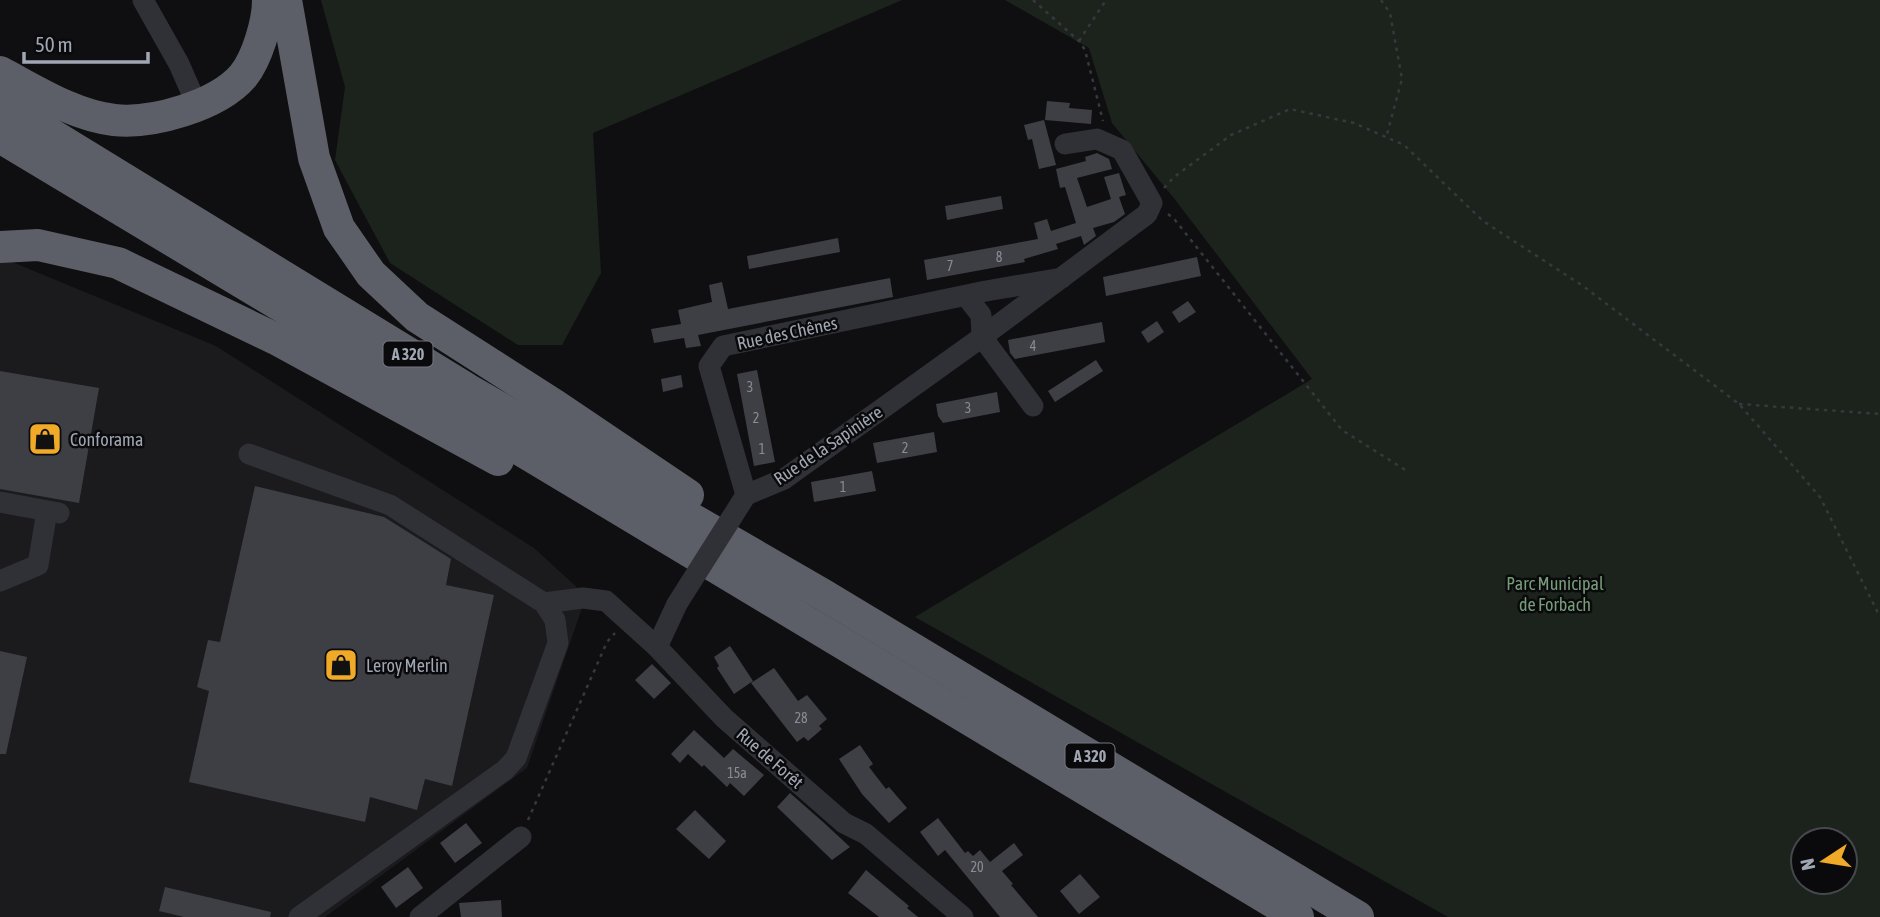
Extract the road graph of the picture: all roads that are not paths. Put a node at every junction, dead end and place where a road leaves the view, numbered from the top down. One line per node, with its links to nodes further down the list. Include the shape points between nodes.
1 (143, 0): 6 (street)
2 (268, 0): 6 (highway, via 258,47 243,75)
3 (286, 0): 19 (highway, via 314,158 339,228 371,274 417,317 746,534)
4 (0, 72): 6 (highway, via 71,109 115,120 172,116)
5 (0, 103): 19 (highway, A 320, via 467,389)
6 (197, 105)
7 (0, 137): 17 (highway, A 320)
8 (1065, 145): 10 (street, Rue de la Sapinière, via 1097,139 1122,150 1152,203 1147,214)
9 (0, 247): 17 (highway, via 38,245 118,263 276,339 593,513)
10 (1062, 278): 11 (street, Rue des Chênes); 12 (street, Rue de la Sapinière)
11 (967, 296): 12 (street, via 981,315); 15 (street, Rue des Chênes, via 723,346 709,366)
12 (982, 337): 13 (street); 15 (street, Rue de la Sapinière, via 784,479)
13 (1033, 406)
14 (250, 454): 20 (street, via 390,505)
15 (746, 495): 21 (street, bridge, via 677,604)
16 (0, 502): 18 (street, via 53,512 38,565)
17 (684, 549): 26 (highway, A 320)
18 (0, 581)
19 (822, 594): 27 (highway, A 320)
20 (544, 603): 21 (street, Rue de Forêt, via 583,598 606,601); 23 (street, via 555,620 558,643 516,758)
21 (657, 647): 25 (street, Rue de Forêt, via 724,718 844,823 866,834)
22 (521, 837): 24 (street)
23 (299, 917)
24 (420, 917)
25 (963, 917)
26 (1298, 917)
27 (1358, 917)

